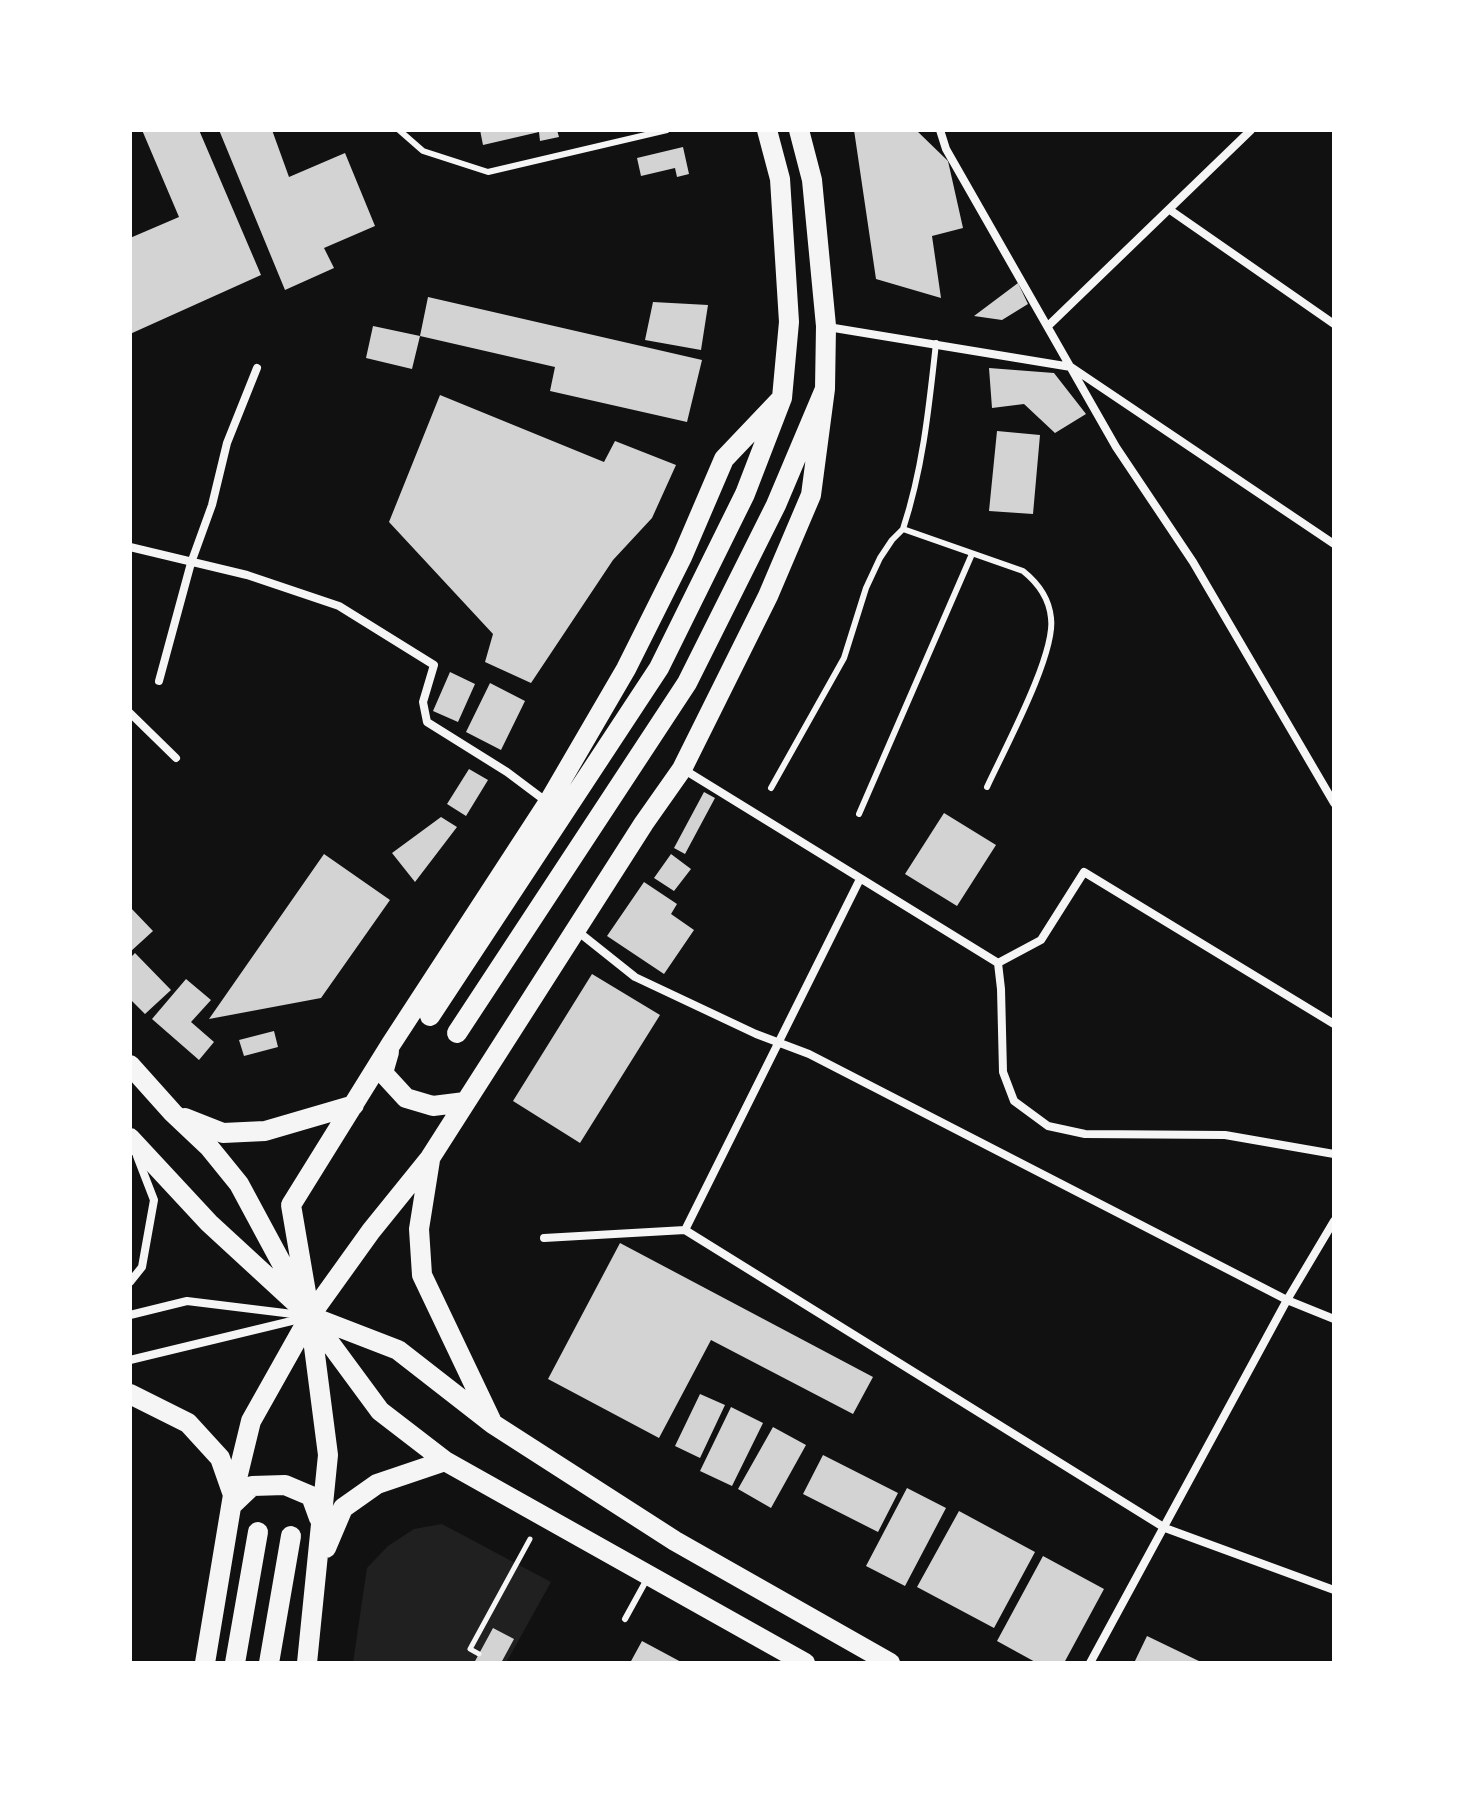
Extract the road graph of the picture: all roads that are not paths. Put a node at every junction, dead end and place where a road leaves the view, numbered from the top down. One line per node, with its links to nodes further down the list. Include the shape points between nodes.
1 (399, 130): 2 (lane, via 423,151 488,172)
2 (667, 130)
3 (767, 130): 15 (main road, via 780,179 789,322)
4 (799, 130): 9 (main road, via 812,180)
5 (1251, 130): 7 (street)
6 (943, 132): 10 (street, via 946,149)
7 (1170, 210): 8 (street); 10 (street)
8 (1334, 324)
9 (826, 326): 11 (street); 14 (main road)
10 (1048, 326): 12 (street)
11 (936, 343): 12 (street); 16 (lane, via 927,431)
12 (1071, 367): 17 (street); 28 (street)
13 (257, 368): 20 (street, via 227,443)
14 (825, 389): 24 (main road, via 811,495 768,596); 35 (main road, via 776,505 687,683)
15 (782, 398): 27 (main road, via 724,459 626,669); 33 (main road, via 745,494 659,668)
16 (903, 529): 19 (lane); 26 (lane, via 880,558 844,658)
17 (1334, 544)
18 (130, 547): 20 (street)
19 (972, 554): 25 (lane, via 1023,571 1038,583 1052,621 1046,657); 29 (lane)
20 (191, 563): 21 (street); 27 (street, via 247,575 339,606 434,665 423,702 427,722)
21 (159, 681)
22 (130, 713): 23 (street)
23 (176, 758)
24 (682, 769): 30 (street); 31 (main road)
25 (987, 787)
26 (771, 788)
27 (548, 803): 37 (main road)
28 (1334, 803)
29 (859, 814)
30 (860, 879): 32 (street); 36 (street)
31 (576, 930): 36 (street, via 635,977); 39 (main road)
32 (998, 963): 34 (street, via 1041,940 1084,872); 43 (street, via 1003,1072 1014,1101 1048,1126 1085,1134 1225,1135)
33 (430, 1016)
34 (1334, 1024)
35 (457, 1033)
36 (778, 1043): 46 (street); 49 (street, via 809,1054)
37 (391, 1044): 39 (main road, via 383,1073 406,1098 433,1106); 40 (main road)
38 (130, 1065): 41 (main road)
39 (465, 1102): 44 (main road)
40 (354, 1105): 41 (main road, via 265,1131 223,1133); 51 (main road, via 291,1205)
41 (173, 1113): 51 (main road, via 239,1184)
42 (131, 1139): 48 (street, via 154,1200 142,1267); 51 (main road, via 209,1223)
43 (1334, 1154)
44 (430, 1158): 51 (main road); 55 (main road, via 419,1229 422,1275)
45 (1334, 1221): 49 (street)
46 (685, 1230): 47 (street); 59 (street)
47 (544, 1238)
48 (130, 1282)
49 (1287, 1300): 52 (street); 59 (street)
50 (130, 1315): 51 (street, via 187,1301)
51 (310, 1316): 53 (street); 55 (main road, via 398,1350); 56 (main road, via 380,1411); 57 (main road, via 251,1421); 58 (main road, via 328,1455)
52 (1334, 1319)
53 (130, 1360)
54 (130, 1394): 57 (main road, via 188,1423 220,1458)
55 (493, 1424): 71 (main road, via 675,1541)
56 (445, 1461): 62 (main road, via 377,1484 343,1508); 63 (main road)
57 (232, 1500): 58 (main road, via 252,1486 285,1485 311,1496); 66 (main road)
58 (321, 1525): 62 (main road)
59 (1165, 1528): 64 (street); 72 (street)
60 (258, 1532): 67 (main road)
61 (291, 1536): 68 (main road)
62 (318, 1566): 69 (main road)
63 (649, 1576): 65 (lane); 70 (main road)
64 (1334, 1590)
65 (625, 1619)
66 (205, 1663)
67 (235, 1663)
68 (269, 1663)
69 (307, 1663)
70 (805, 1663)
71 (890, 1663)
72 (1090, 1663)

